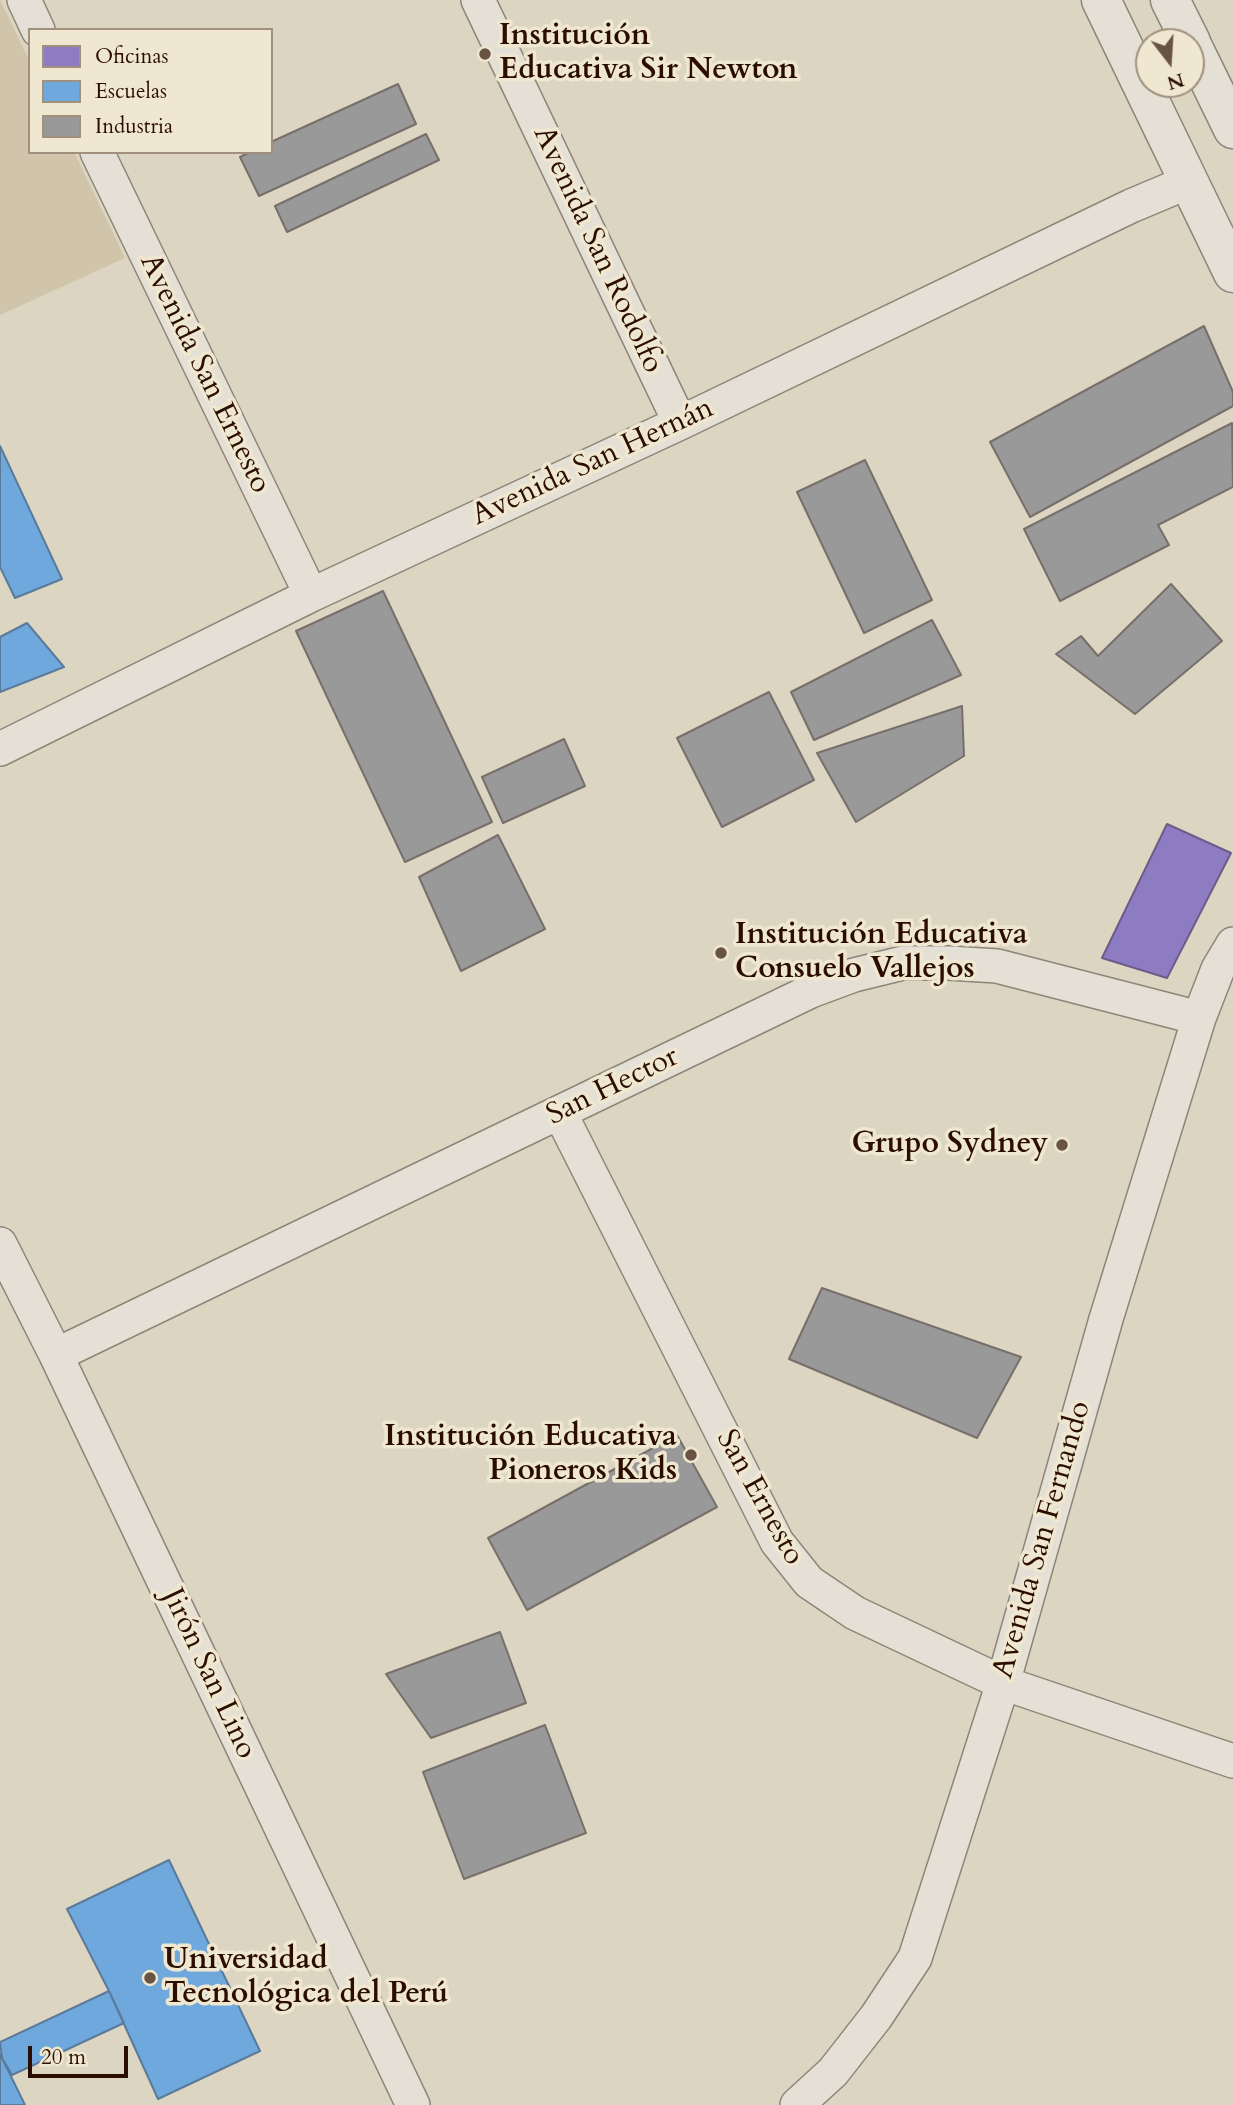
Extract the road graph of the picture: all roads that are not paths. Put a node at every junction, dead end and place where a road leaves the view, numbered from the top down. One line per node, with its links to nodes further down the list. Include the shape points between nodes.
1 (24, 0): 5 (street)
2 (478, 0): 14 (street, Avenida San Rodolfo)
3 (1101, 0): 7 (street)
4 (1170, 0): 6 (street)
5 (37, 28)
6 (1183, 28)
7 (1135, 65)
8 (1205, 75): 10 (street)
9 (1151, 98): 12 (street)
10 (1233, 130)
11 (98, 154): 15 (street, Avenida San Ernesto)
12 (1188, 182): 13 (street); 14 (street, Avenida San Hernán)
13 (1233, 273)
14 (680, 423): 15 (street, Avenida San Hernán)
15 (311, 595): 16 (street, Avenida San Hernán)
16 (0, 749)
17 (1233, 944): 18 (street, Avenida San Fernando, via 1217,969)
18 (1199, 1018): 19 (street, San Hector, via 997,966 903,963 811,991); 22 (street, Avenida San Fernando, via 1106,1319)
19 (560, 1113): 21 (street, San Hector); 22 (street, San Ernesto, via 777,1542 808,1582 855,1613)
20 (0, 1244): 21 (street, Jirón San Lino)
21 (56, 1355): 24 (street, Jirón San Lino)
22 (1003, 1683): 23 (street, San Ernesto); 25 (street, Avenida San Fernando, via 915,1958 833,2072)
23 (1233, 1761)
24 (413, 2105)
25 (797, 2105)

